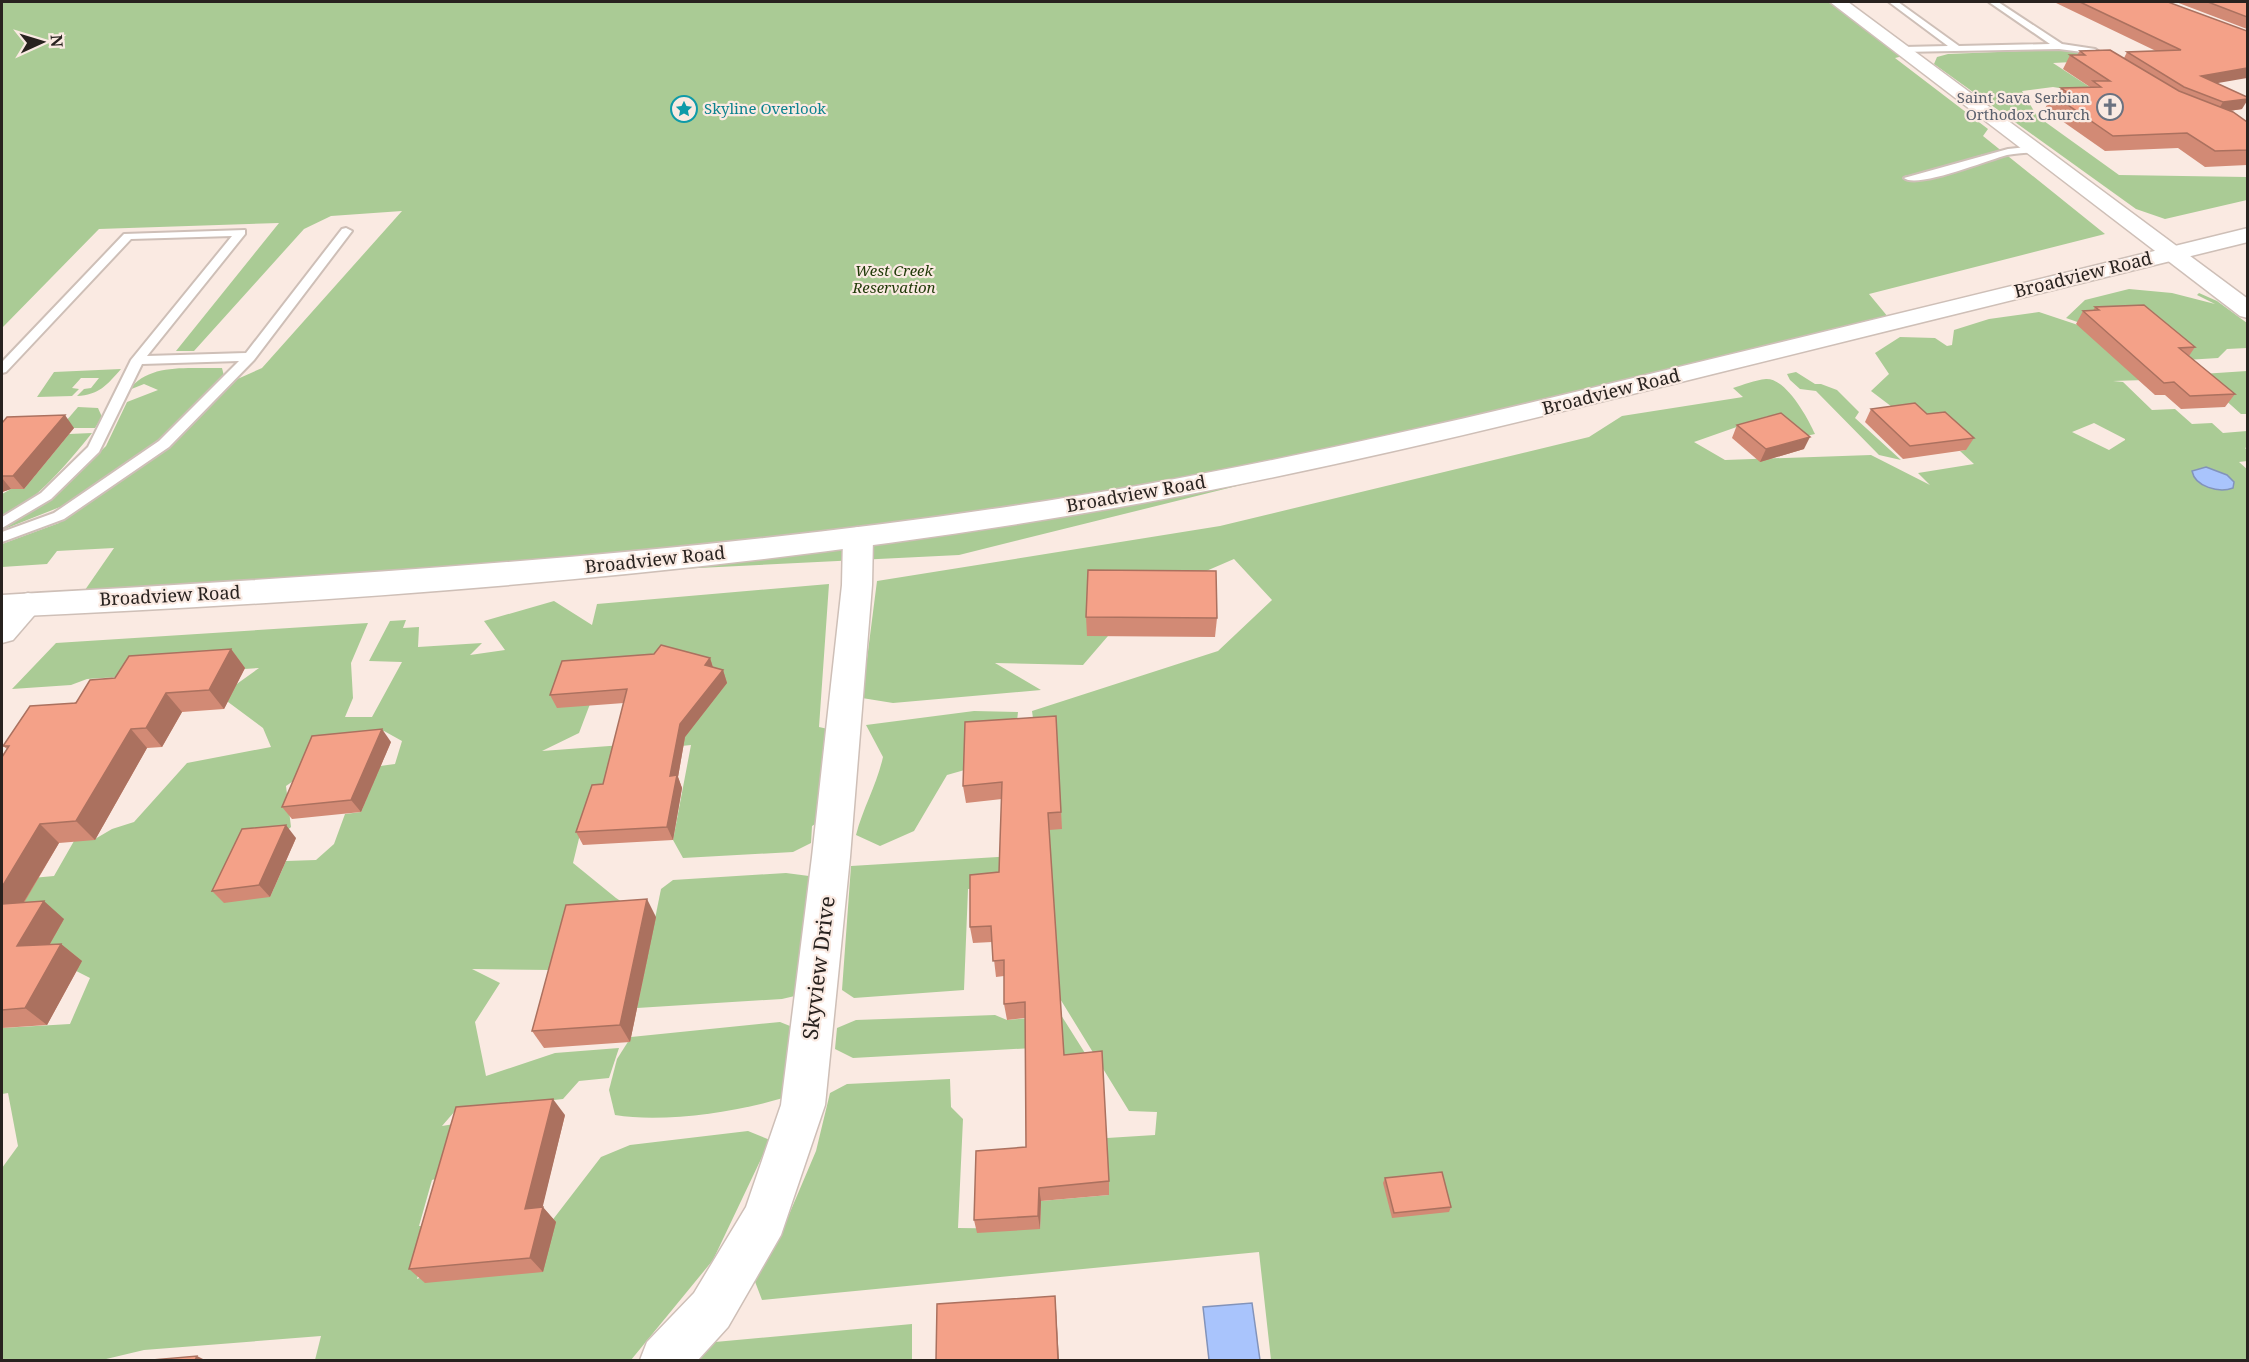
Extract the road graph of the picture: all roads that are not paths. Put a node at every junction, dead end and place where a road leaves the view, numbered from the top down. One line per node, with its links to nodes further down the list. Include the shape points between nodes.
1 (1838, 2): 6 (main road)
2 (1893, 2): 5 (lane)
3 (1993, 2): 4 (lane)
4 (2060, 46): 5 (lane); 7 (lane, via 2092,51)
5 (1958, 49): 6 (lane)
6 (1904, 51): 8 (main road)
7 (2113, 64)
8 (2036, 149): 9 (lane, via 2008,152); 12 (main road)
9 (1909, 178)
10 (346, 231): 14 (lane)
11 (2247, 235): 12 (main road, Broadview Road)
12 (2174, 254): 13 (main road); 19 (main road, Broadview Road, via 1337,457 1131,496)
13 (2247, 311)
14 (250, 357): 15 (lane); 18 (lane, via 164,444 59,516)
15 (137, 360): 16 (lane, via 241,232 128,236); 17 (lane, via 94,449 46,496)
16 (2, 369)
17 (2, 523)
18 (2, 537)
19 (858, 537): 20 (main road, Broadview Road, via 472,577); 22 (main road, Skyview Drive, via 857,585 831,857 803,1105 765,1219 711,1310)
20 (15, 605): 21 (main road)
21 (2, 632)
22 (665, 1360)

